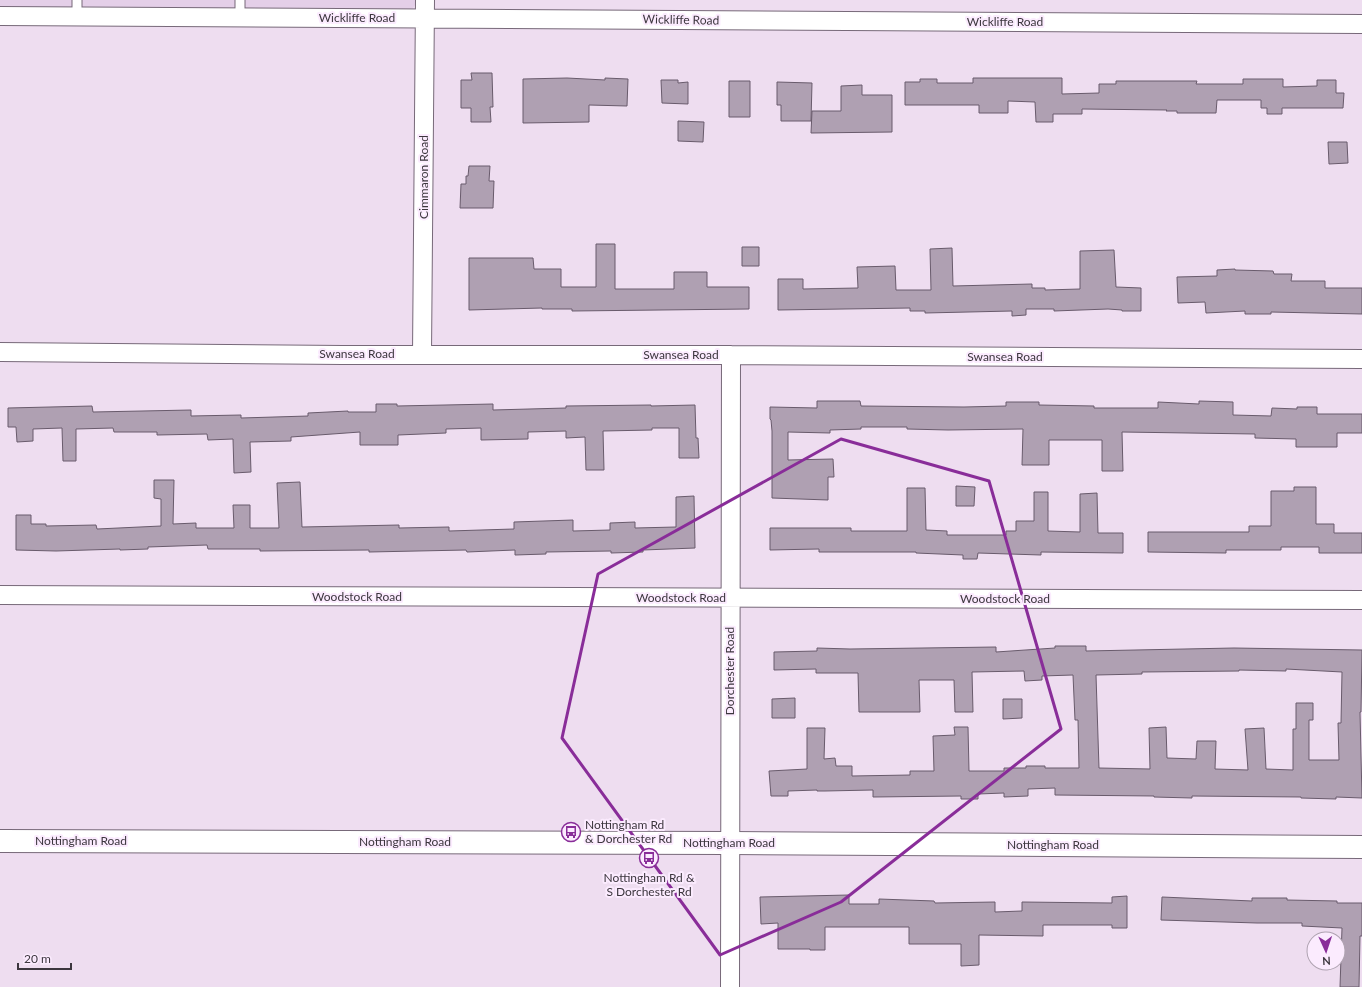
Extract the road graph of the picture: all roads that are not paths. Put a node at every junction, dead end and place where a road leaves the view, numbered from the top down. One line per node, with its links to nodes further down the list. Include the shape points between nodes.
1 (240, 0): 5 (lane)
2 (425, 0): 6 (street, Cimmaron Road)
3 (77, 8): 4 (street, Wickliffe Road); 5 (street, Wickliffe Road)
4 (0, 16)
5 (240, 18): 6 (street, Wickliffe Road)
6 (425, 18): 7 (street, Wickliffe Road); 9 (street, Cimmaron Road)
7 (1362, 24)
8 (0, 352): 9 (street, Swansea Road)
9 (422, 354): 10 (street, Swansea Road)
10 (731, 355): 11 (street, Swansea Road); 13 (street, Dorchester Road)
11 (1362, 359)
12 (0, 595): 13 (street, Woodstock Road)
13 (731, 597): 14 (street, Woodstock Road); 16 (street, Dorchester Road)
14 (1362, 600)
15 (0, 841): 16 (street, Nottingham Road)
16 (731, 843): 17 (street, Nottingham Road); 18 (street, Dorchester Road)
17 (1362, 847)
18 (730, 987)

